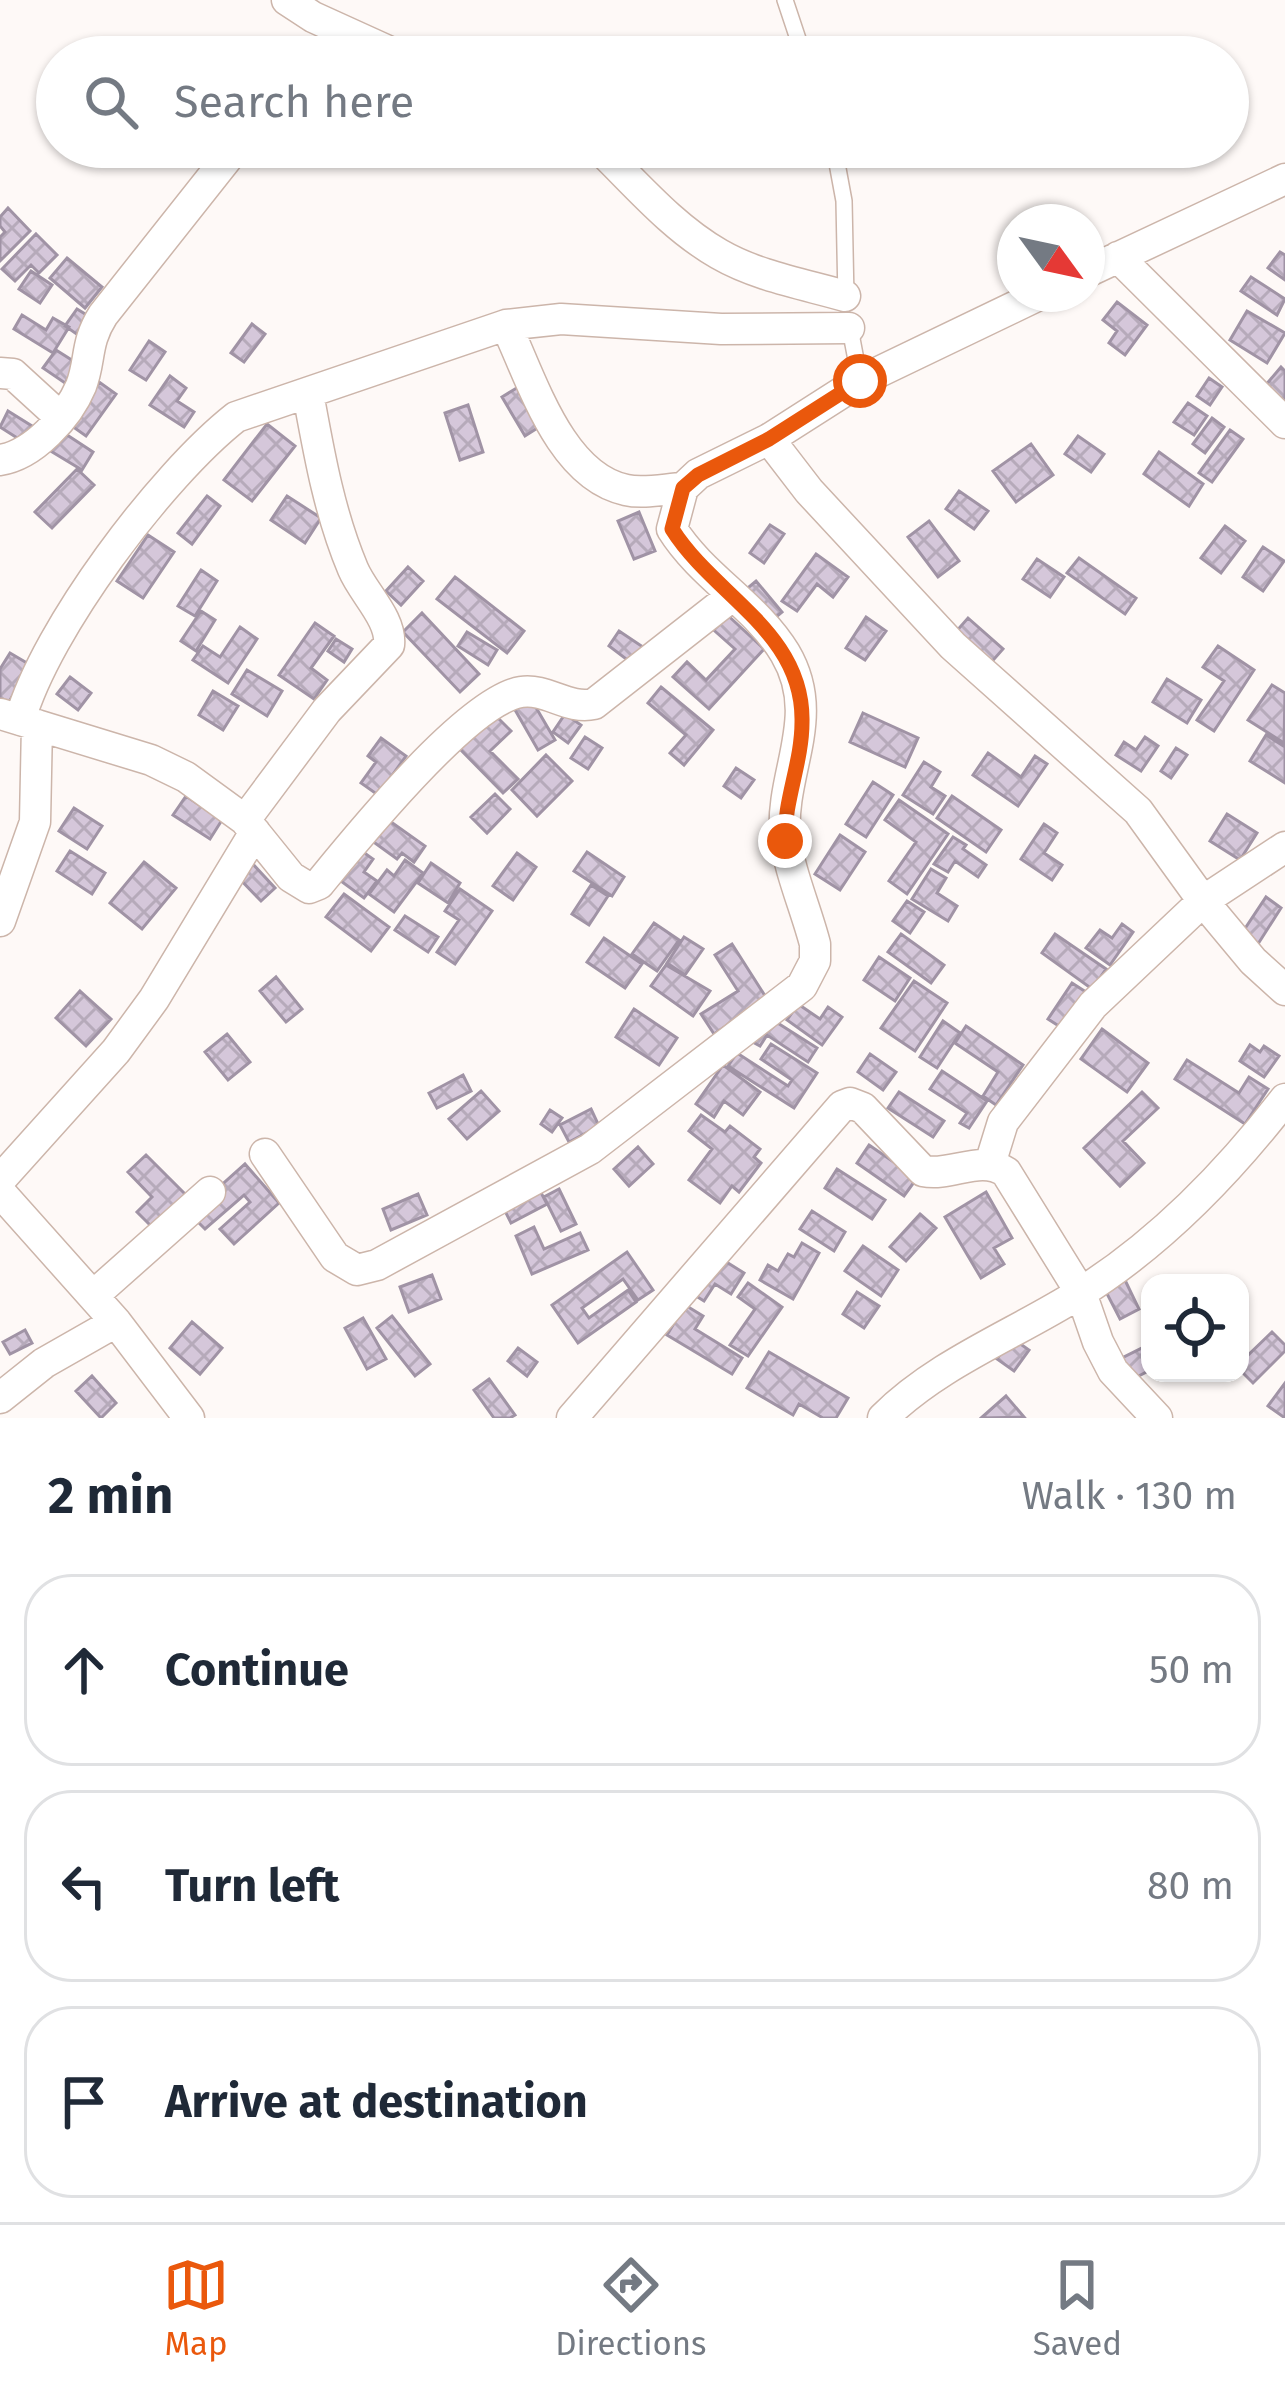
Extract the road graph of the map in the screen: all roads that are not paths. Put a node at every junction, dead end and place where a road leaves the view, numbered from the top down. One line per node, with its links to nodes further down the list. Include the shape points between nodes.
1 (287, 0): 3 (street)
2 (785, 0): 4 (lane)
3 (355, 36)
4 (798, 36)
5 (219, 168): 18 (street, via 103,315 90,336 82,383)
6 (620, 168): 11 (street, via 722,255)
7 (838, 168): 11 (lane)
8 (1285, 178): 9 (street)
9 (1118, 257): 10 (street); 19 (street)
10 (1105, 263)
11 (845, 296): 14 (lane)
12 (1004, 312): 16 (street)
13 (506, 326): 14 (street, via 561,319); 17 (street); 22 (street, via 580,466 625,490)
14 (849, 328): 16 (lane)
15 (0, 373): 18 (street, via 13,374)
16 (860, 381): 20 (street)
17 (308, 393): 24 (street, via 236,417 200,446 66,623); 25 (street, via 338,526 355,574 390,630 389,645 327,710)
18 (60, 417): 21 (street, via 28,451)
19 (1285, 423)
20 (769, 439): 22 (street); 27 (street, via 953,646 1138,812)
21 (0, 460)
22 (683, 488): 23 (street, via 672,529)
23 (732, 596): 25 (street, via 594,704 521,692 469,722 319,884 298,884); 31 (street, via 788,657 803,719 785,816 815,944 802,986 590,1149 377,1265 357,1270 335,1257)
24 (19, 720): 25 (street, via 166,766); 28 (street, via 35,822)
25 (250, 826): 33 (street, via 154,999)
26 (1285, 847): 27 (street)
27 (1203, 901): 29 (street); 32 (street, via 1061,1043 1003,1122)
28 (0, 921)
29 (1285, 990)
30 (1285, 1099): 36 (street, via 1181,1214)
31 (265, 1154)
32 (990, 1164): 36 (street, via 1012,1180); 41 (street, via 923,1171 862,1108 842,1106)
33 (0, 1180)
34 (0, 1192): 37 (street)
35 (210, 1192): 37 (street)
36 (1081, 1293): 42 (street, via 941,1373); 43 (street, via 1113,1371)
37 (94, 1295): 38 (street)
38 (116, 1322): 39 (street); 40 (street)
39 (0, 1398)
40 (189, 1418)
41 (572, 1418)
42 (883, 1418)
43 (1157, 1418)

